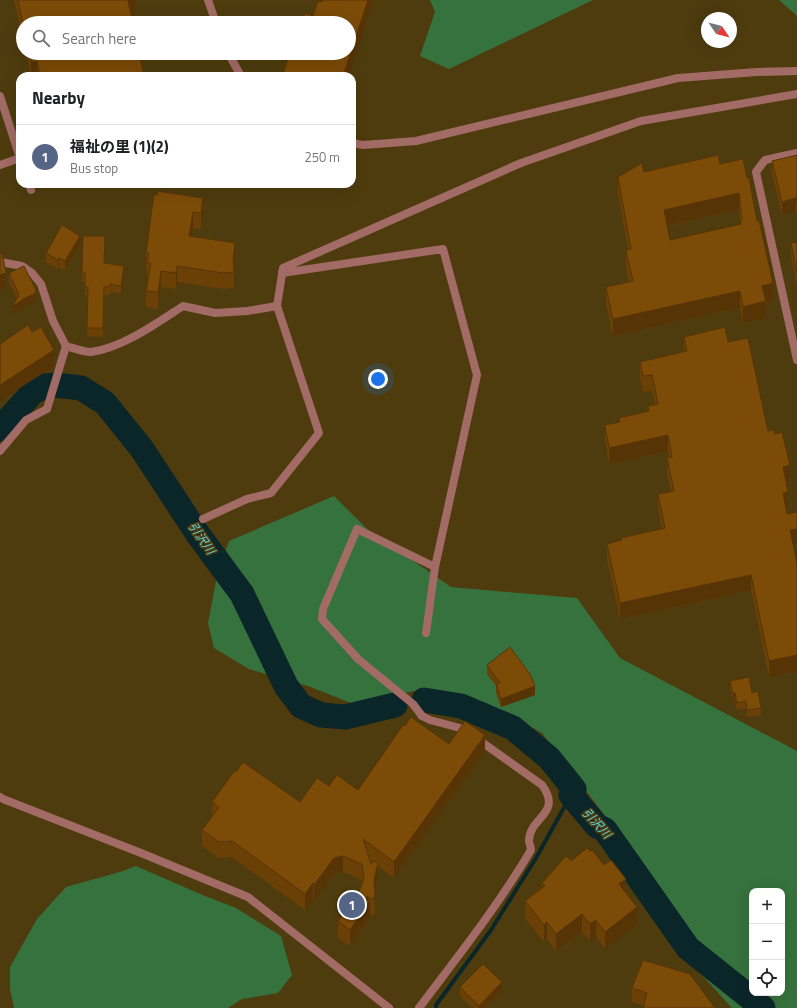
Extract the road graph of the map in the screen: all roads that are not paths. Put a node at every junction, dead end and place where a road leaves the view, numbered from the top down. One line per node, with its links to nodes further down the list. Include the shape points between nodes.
1 (208, 0): 2 (street)
2 (214, 16)
3 (232, 60): 5 (street)
4 (797, 71): 8 (street, via 678,78 416,141)
5 (239, 72)
6 (797, 94): 14 (street, via 641,121 521,163 283,268)
7 (0, 96): 9 (street)
8 (356, 144)
9 (16, 146)
10 (797, 153): 17 (street, via 765,160 756,172)
11 (16, 159): 12 (street)
12 (0, 165)
13 (0, 262): 16 (street, via 22,266 41,284 53,321)
14 (282, 273): 15 (street); 20 (street, via 443,250 477,375)
15 (277, 306): 16 (street, via 215,313 183,306 149,328 108,347 89,352); 19 (street, via 319,433 271,493 247,499)
16 (66, 346): 18 (street, via 47,409 26,420)
17 (797, 360)
18 (0, 451)
19 (203, 519)
20 (435, 567): 21 (street); 24 (street, via 357,529 323,609 322,619 358,659 413,704 422,716 470,733 542,786 549,802 532,830 529,841 531,850 515,878)
21 (426, 633)
22 (0, 797): 23 (street, via 248,897)
23 (389, 1008)
24 (419, 1008)

